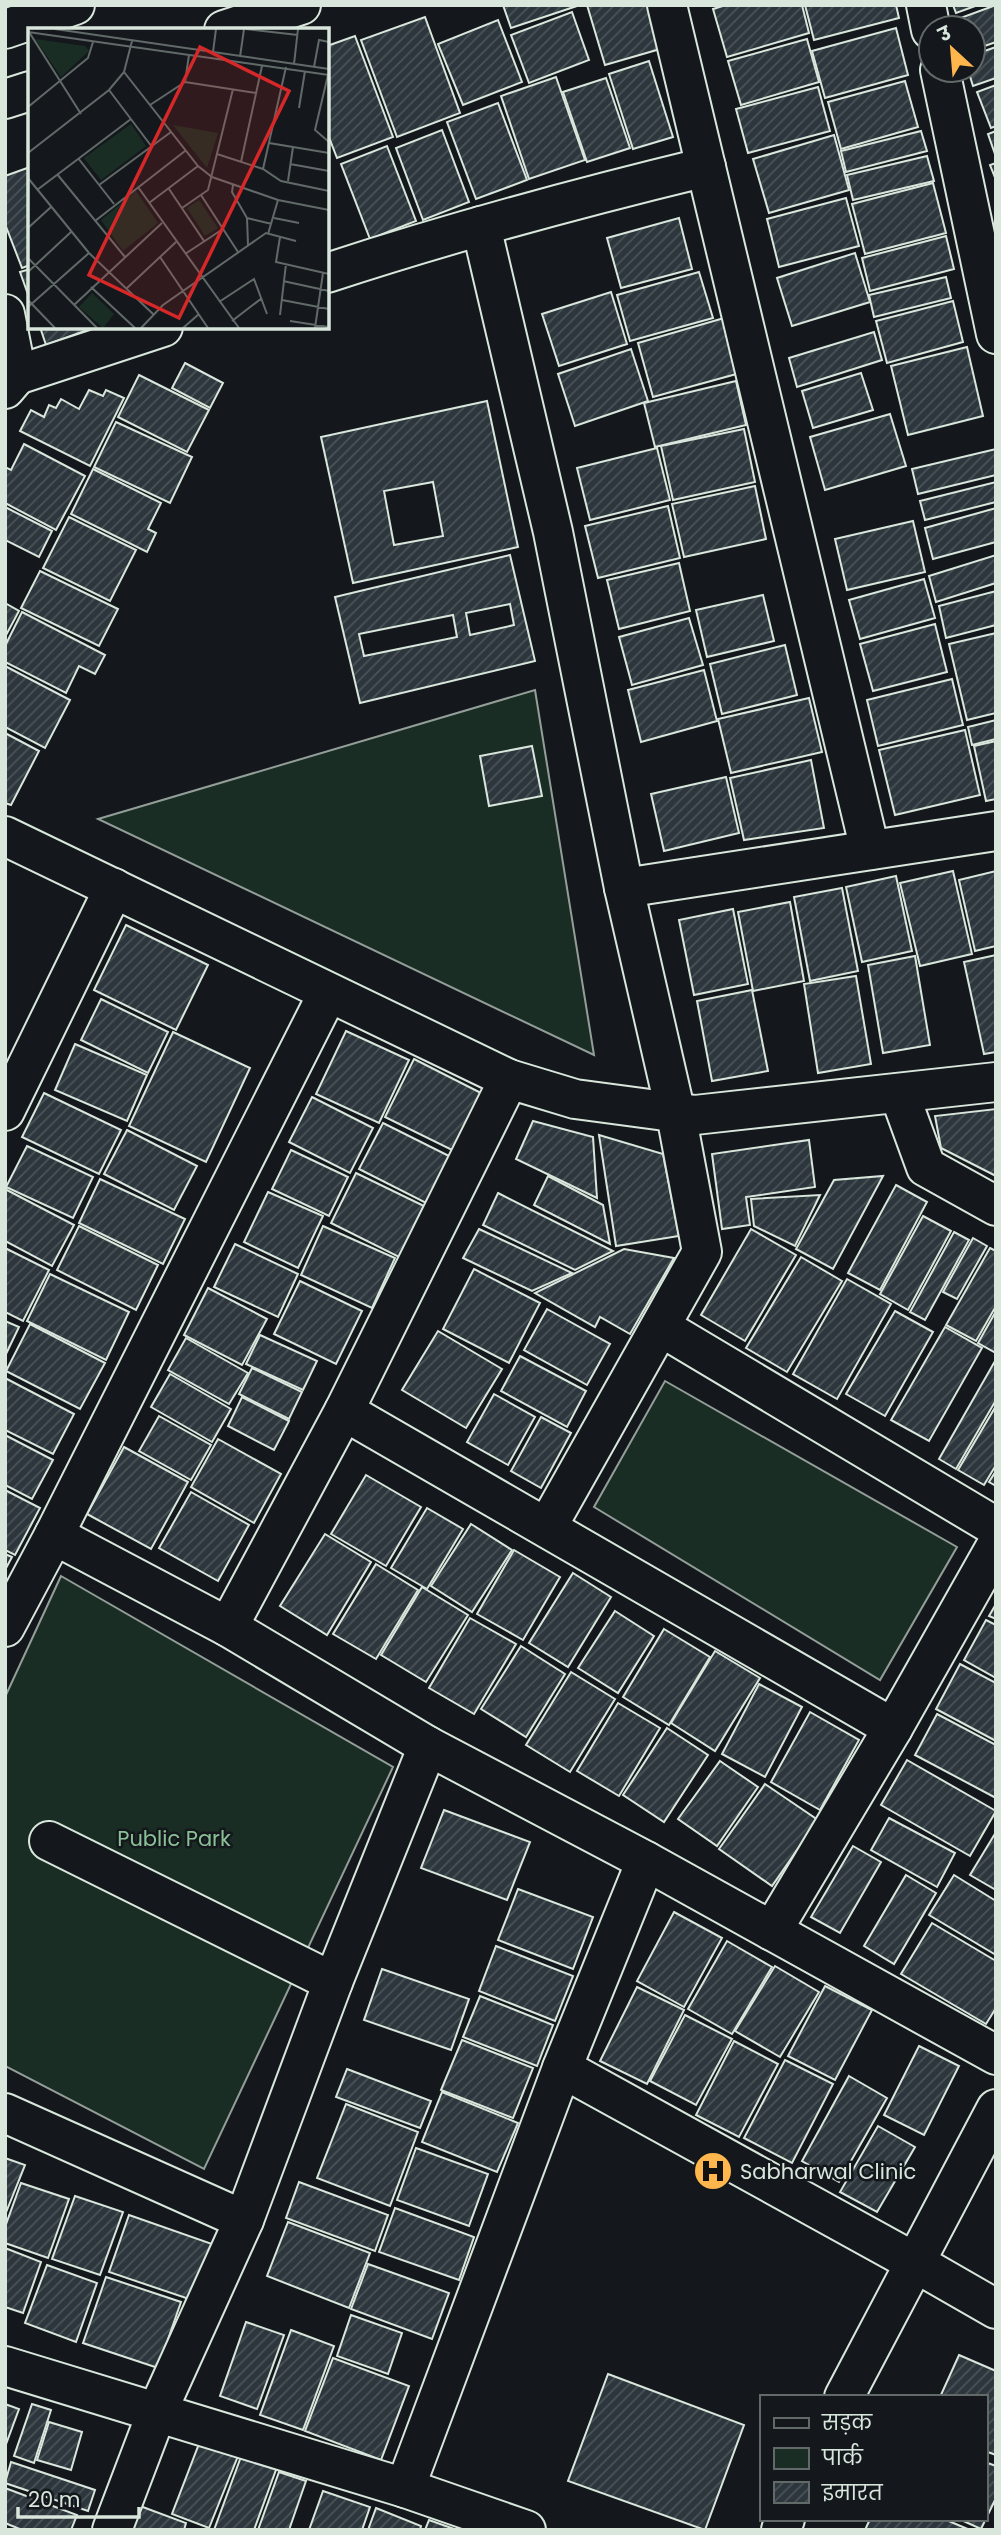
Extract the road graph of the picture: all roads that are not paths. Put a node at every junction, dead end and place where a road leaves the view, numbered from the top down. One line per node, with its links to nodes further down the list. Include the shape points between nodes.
1 (75, 5): 5 (street)
2 (302, 5): 4 (street)
3 (667, 5): 9 (street)
4 (230, 28)
5 (5, 29)
6 (943, 84): 14 (street)
7 (28, 92): 8 (street)
8 (5, 99)
9 (706, 167): 10 (street); 18 (street)
10 (481, 226): 11 (street); 20 (street, via 553,532)
11 (329, 272)
12 (5, 314): 15 (street)
13 (157, 329): 15 (street)
14 (996, 334)
15 (11, 382)
16 (996, 831): 18 (street)
17 (5, 836): 19 (street)
18 (870, 850): 20 (street)
19 (114, 888): 21 (street); 25 (street)
20 (624, 888): 26 (street)
21 (328, 993): 22 (street); 32 (street)
22 (509, 1079): 26 (street, via 575,1099); 29 (street)
23 (996, 1082): 24 (street)
24 (899, 1093): 26 (street); 27 (street, via 926,1167)
25 (7, 1105)
26 (676, 1114): 28 (street, via 702,1252)
27 (996, 1206)
28 (661, 1327): 30 (street); 31 (street)
29 (344, 1411): 30 (street); 35 (street)
30 (547, 1527): 36 (street)
31 (996, 1527)
32 (54, 1535): 34 (street); 35 (street)
33 (996, 1546): 36 (street)
34 (5, 1627)
35 (228, 1627): 37 (street)
36 (893, 1728): 40 (street)
37 (428, 1746): 39 (street); 41 (street)
38 (49, 1842): 41 (street)
39 (646, 1861): 40 (street); 43 (street)
40 (772, 1931): 42 (street)
41 (333, 1982): 46 (street)
42 (996, 2055)
43 (562, 2068): 47 (street); 52 (street)
44 (996, 2109): 47 (street)
45 (5, 2113): 46 (street)
46 (244, 2220): 51 (street)
47 (914, 2262): 48 (street); 50 (street)
48 (996, 2309)
49 (5, 2366): 51 (street)
50 (845, 2395)
51 (157, 2412): 52 (street); 53 (street)
52 (405, 2488): 54 (street)
53 (111, 2530)
54 (526, 2530)

